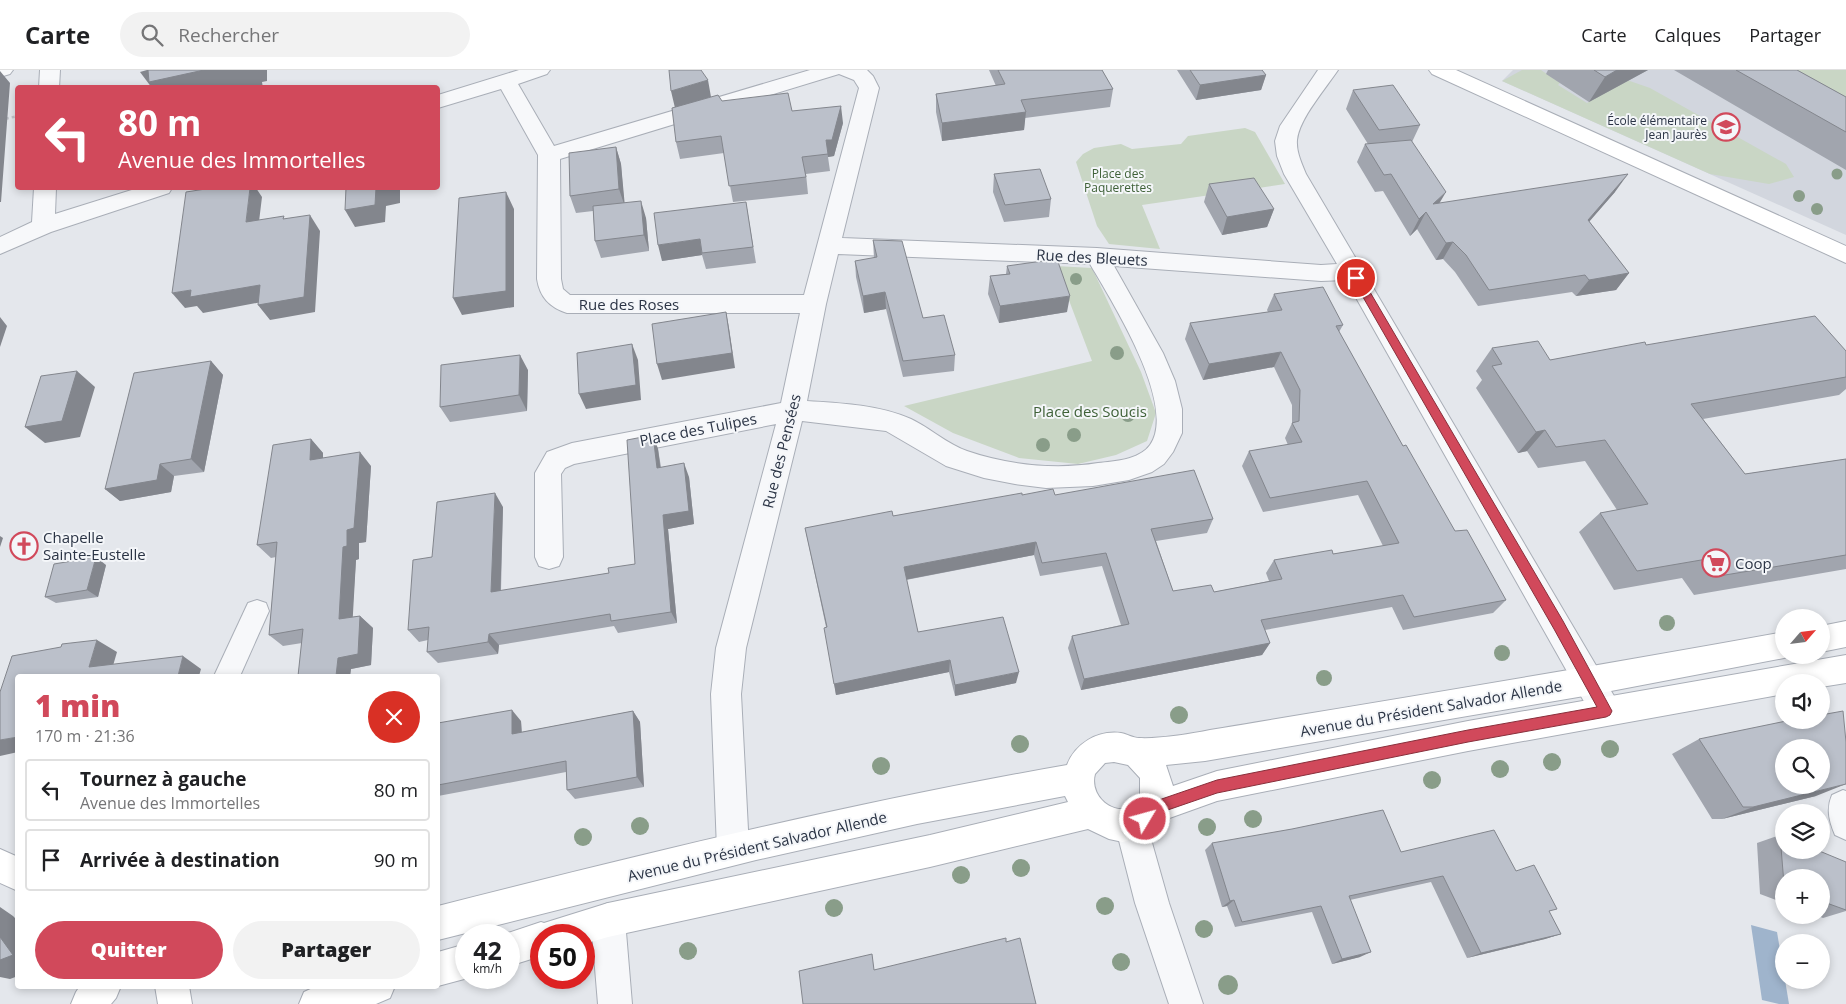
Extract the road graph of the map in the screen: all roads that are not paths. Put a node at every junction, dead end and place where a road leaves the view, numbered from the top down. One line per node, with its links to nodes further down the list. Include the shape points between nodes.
1 (50, 70): 8 (street)
2 (540, 70): 7 (street)
3 (832, 70): 10 (street)
4 (846, 70): 14 (street, Rue des Pensées, via 860,74 868,81 869,88)
5 (1328, 70): 18 (street, via 1290,126 1286,141 1295,174)
6 (1439, 70): 16 (main road)
7 (506, 81): 9 (street); 10 (street, Rue des Roses)
8 (49, 85)
9 (440, 101)
10 (549, 156): 19 (street, Rue des Roses, via 549,279 556,299 566,304)
11 (45, 190): 13 (street)
12 (155, 190): 13 (street)
13 (43, 226): 15 (street)
14 (830, 245): 17 (street, Rue des Bleuets); 19 (street, Rue des Pensées)
15 (0, 246)
16 (1846, 255)
17 (1097, 256): 18 (street, Rue des Bleuets, via 1299,272); 20 (street, via 1153,356 1169,403 1167,439 1160,452 1146,462 1095,476 1065,479 1038,476 987,468 956,458 892,422 821,411)
18 (1353, 271): 28 (street)
19 (814, 304): 20 (street, Rue des Pensées)
20 (792, 411): 21 (street, Place des Tulipes, via 572,454 556,460 548,472); 34 (street, Rue des Pensées, via 731,648 726,694)
21 (549, 557)
22 (257, 610): 27 (lane)
23 (1846, 634): 24 (main road)
24 (1830, 637)
25 (1775, 647): 28 (main road, Avenue du Président Salvador Allende)
26 (1846, 669): 29 (main road)
27 (228, 674)
28 (1590, 681): 29 (street); 30 (main road, Avenue du Président Salvador Allende, via 1205,746)
29 (1606, 711): 33 (main road, via 1217,786)
30 (1137, 753): 31 (main road, via 1122,748 1106,748 1093,753 1083,764); 33 (main road, via 1157,778 1159,792)
31 (1078, 778): 32 (main road, via 1080,794); 34 (main road, Avenue du Président Salvador Allende)
32 (1090, 813): 33 (main road, via 1115,826); 37 (main road)
33 (1143, 817): 49 (street, via 1152,903)
34 (733, 849): 38 (main road, Avenue du Président Salvador Allende)
35 (0, 865): 36 (main road)
36 (15, 873)
37 (608, 920): 39 (main road); 48 (street)
38 (440, 922)
39 (594, 924)
40 (455, 964): 41 (main road)
41 (440, 968)
42 (101, 989): 45 (main road)
43 (172, 989): 46 (main road)
44 (368, 989): 47 (main road)
45 (88, 1004)
46 (175, 1004)
47 (316, 1004)
48 (615, 1004)
49 (1186, 1004)

